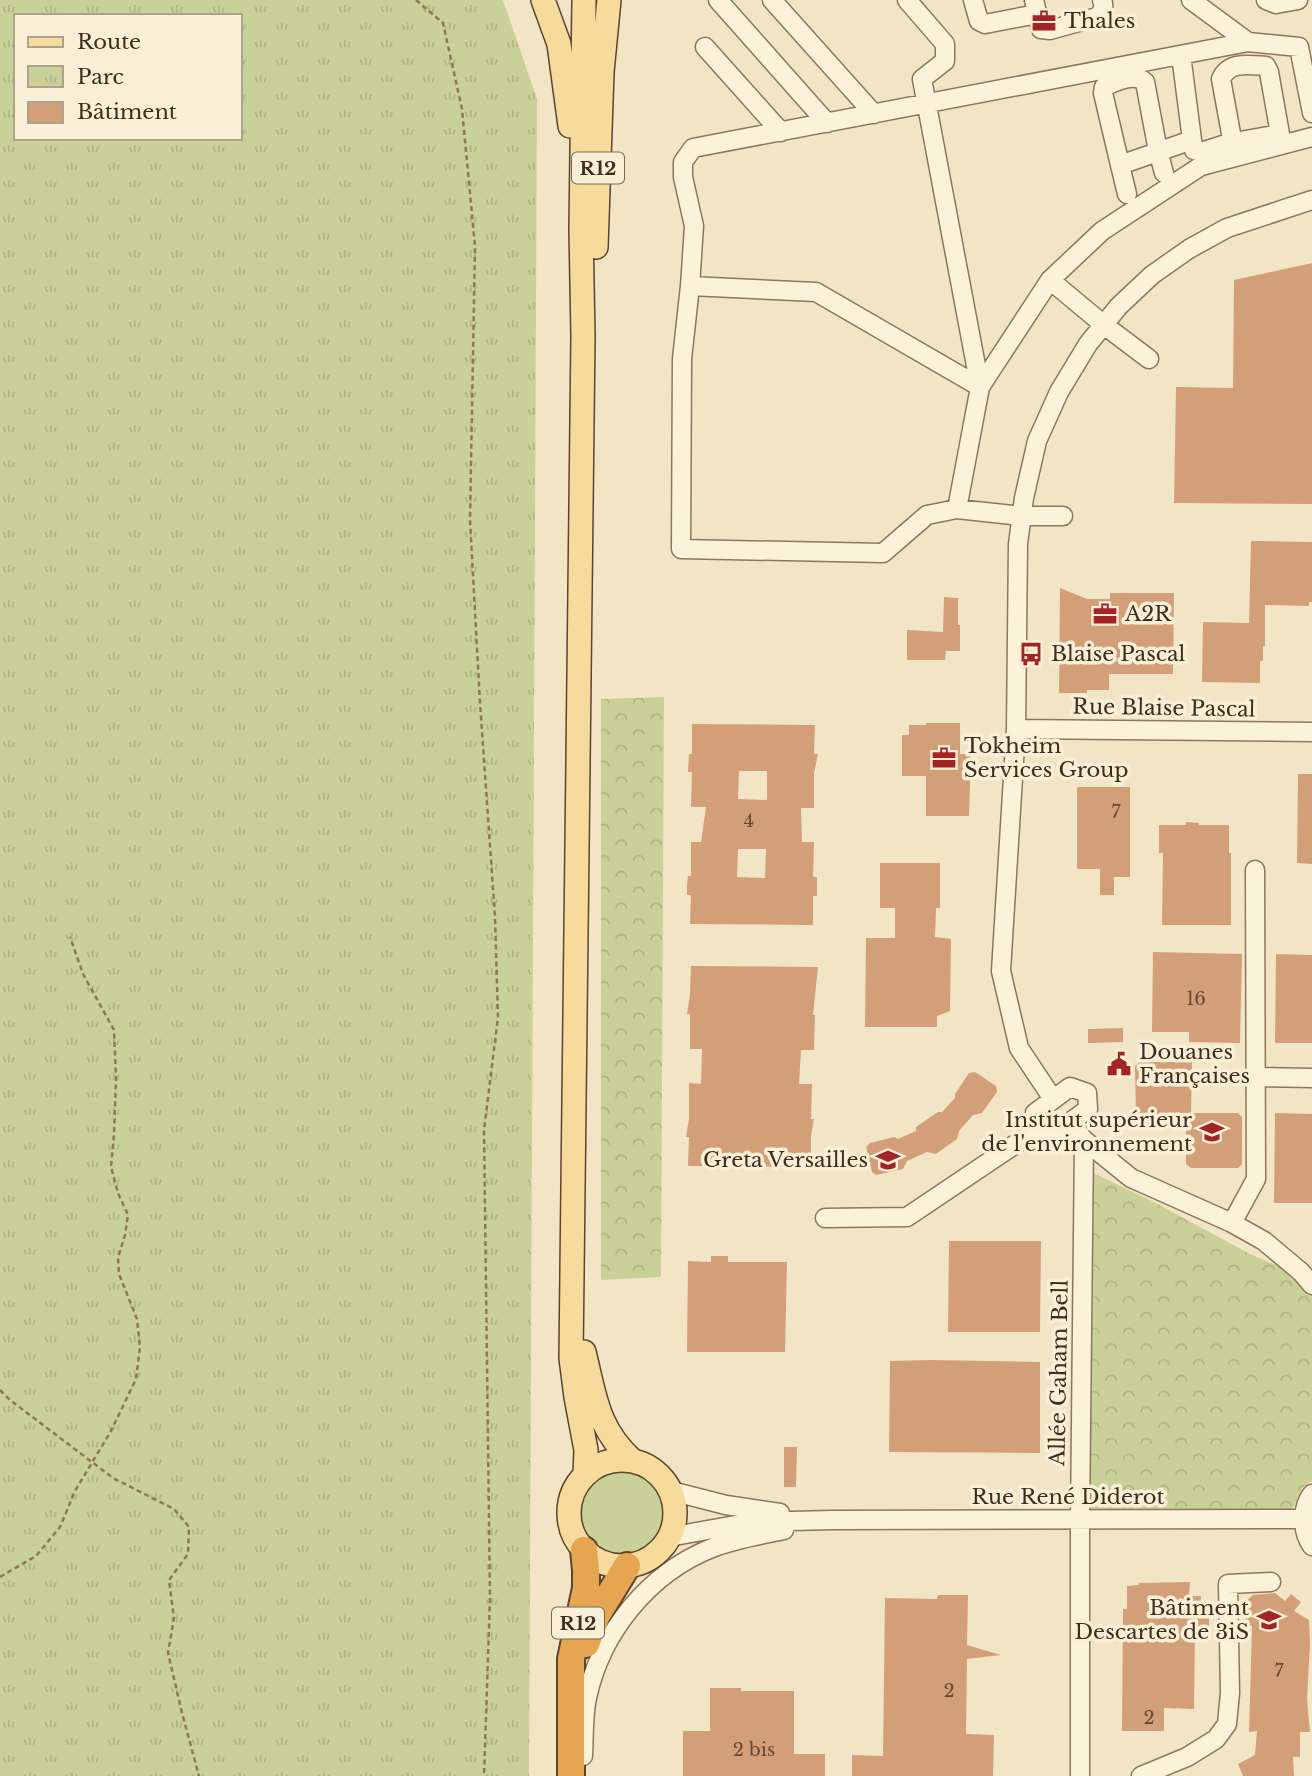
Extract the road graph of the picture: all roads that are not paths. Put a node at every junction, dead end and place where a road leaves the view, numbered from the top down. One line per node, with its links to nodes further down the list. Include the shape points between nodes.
1 (543, 0): 31 (main road, R12, via 561,55)
2 (584, 0): 31 (main road, R12)
3 (609, 0): 35 (main road, R12, via 594,296)
4 (718, 0): 20 (street)
5 (772, 0): 19 (street)
6 (906, 0): 17 (street, via 945,44 945,61 922,79)
7 (973, 0): 12 (street, via 979,21 985,24)
8 (1102, 0): 12 (street, via 1097,17 1050,30 1041,29)
9 (1191, 0): 13 (street)
10 (1266, 0): 11 (street, via 1276,4)
11 (1297, 0)
12 (1035, 7)
13 (1248, 42): 15 (street); 16 (street, via 1298,47)
14 (705, 47): 21 (street)
15 (1181, 55): 17 (street); 24 (street)
16 (1309, 84): 18 (street)
17 (926, 104): 19 (street); 37 (street)
18 (1312, 113)
19 (874, 114): 20 (street)
20 (827, 123): 21 (street)
21 (781, 132): 33 (street, via 693,148 683,162 694,226)
22 (1312, 137): 23 (street)
23 (1281, 139): 25 (street); 25 (street, via 1266,66 1231,66 1221,79); 32 (street, via 1201,166 1102,232)
24 (1192, 140): 25 (street, via 1194,150 1201,152); 26 (street)
25 (1235, 141)
26 (1158, 151): 27 (street); 27 (street, via 1145,82 1135,77 1109,85 1103,93); 28 (street)
27 (1120, 165): 29 (street)
28 (1164, 173)
29 (1127, 194)
30 (1312, 200): 34 (street, via 1227,228 1189,249 1152,275)
31 (580, 229): 35 (main road, R12)
32 (1050, 280): 34 (street); 37 (street)
33 (690, 286): 37 (street, via 816,292); 38 (street, via 682,359 681,550 883,553 927,515)
34 (1104, 326): 36 (street); 39 (street, via 1059,392 1037,441)
35 (583, 336): 53 (main road, R12)
36 (1149, 359)
37 (980, 387): 38 (street)
38 (957, 509): 39 (street)
39 (1021, 516): 40 (street); 41 (street)
40 (1063, 516)
41 (1016, 729): 42 (street, Rue Blaise Pascal); 46 (street, via 1001,971 1019,1048)
42 (1312, 732)
43 (1255, 870): 44 (street)
44 (1255, 1077): 45 (street); 51 (street, via 1256,1179)
45 (1312, 1078)
46 (1053, 1099): 47 (street, via 1070,1087 1087,1093 1088,1109); 48 (street, via 1035,1112)
47 (1070, 1122): 48 (street, via 1053,1135); 49 (street)
48 (1038, 1129): 50 (street, via 907,1217)
49 (1084, 1140): 51 (street, via 1131,1178); 60 (street, Allée Gaham Bell)
50 (825, 1218)
51 (1232, 1223): 52 (street, via 1264,1241)
52 (1312, 1285)
53 (573, 1316): 54 (main road, via 600,1415 619,1448); 55 (main road, R12, via 571,1359 586,1450)
54 (633, 1461): 55 (main road, via 611,1460); 56 (main road, via 660,1475)
55 (585, 1474): 63 (main road, via 570,1498 568,1512 575,1539)
56 (671, 1491): 59 (street, via 726,1505); 61 (main road, via 675,1514)
57 (1312, 1494): 58 (street)
58 (1304, 1519): 60 (street, Rue René Diderot); 62 (street)
59 (832, 1520): 60 (street, Rue René Diderot); 61 (street, via 752,1522); 68 (street, via 709,1549 682,1563 641,1597 609,1638 590,1686)
60 (1080, 1520): 69 (street, Allée Gaham Bell)
61 (669, 1537): 64 (main road, via 644,1561)
62 (1312, 1546)
63 (584, 1550): 64 (main road, via 596,1560); 66 (highway, R12, via 586,1588 571,1659)
64 (627, 1566): 66 (highway, via 589,1633)
65 (1271, 1582): 70 (street, via 1228,1584 1227,1724 1216,1739 1187,1757)
66 (570, 1696): 67 (highway, R12)
67 (571, 1776)
68 (582, 1776)
69 (1080, 1776)
70 (1141, 1776)

